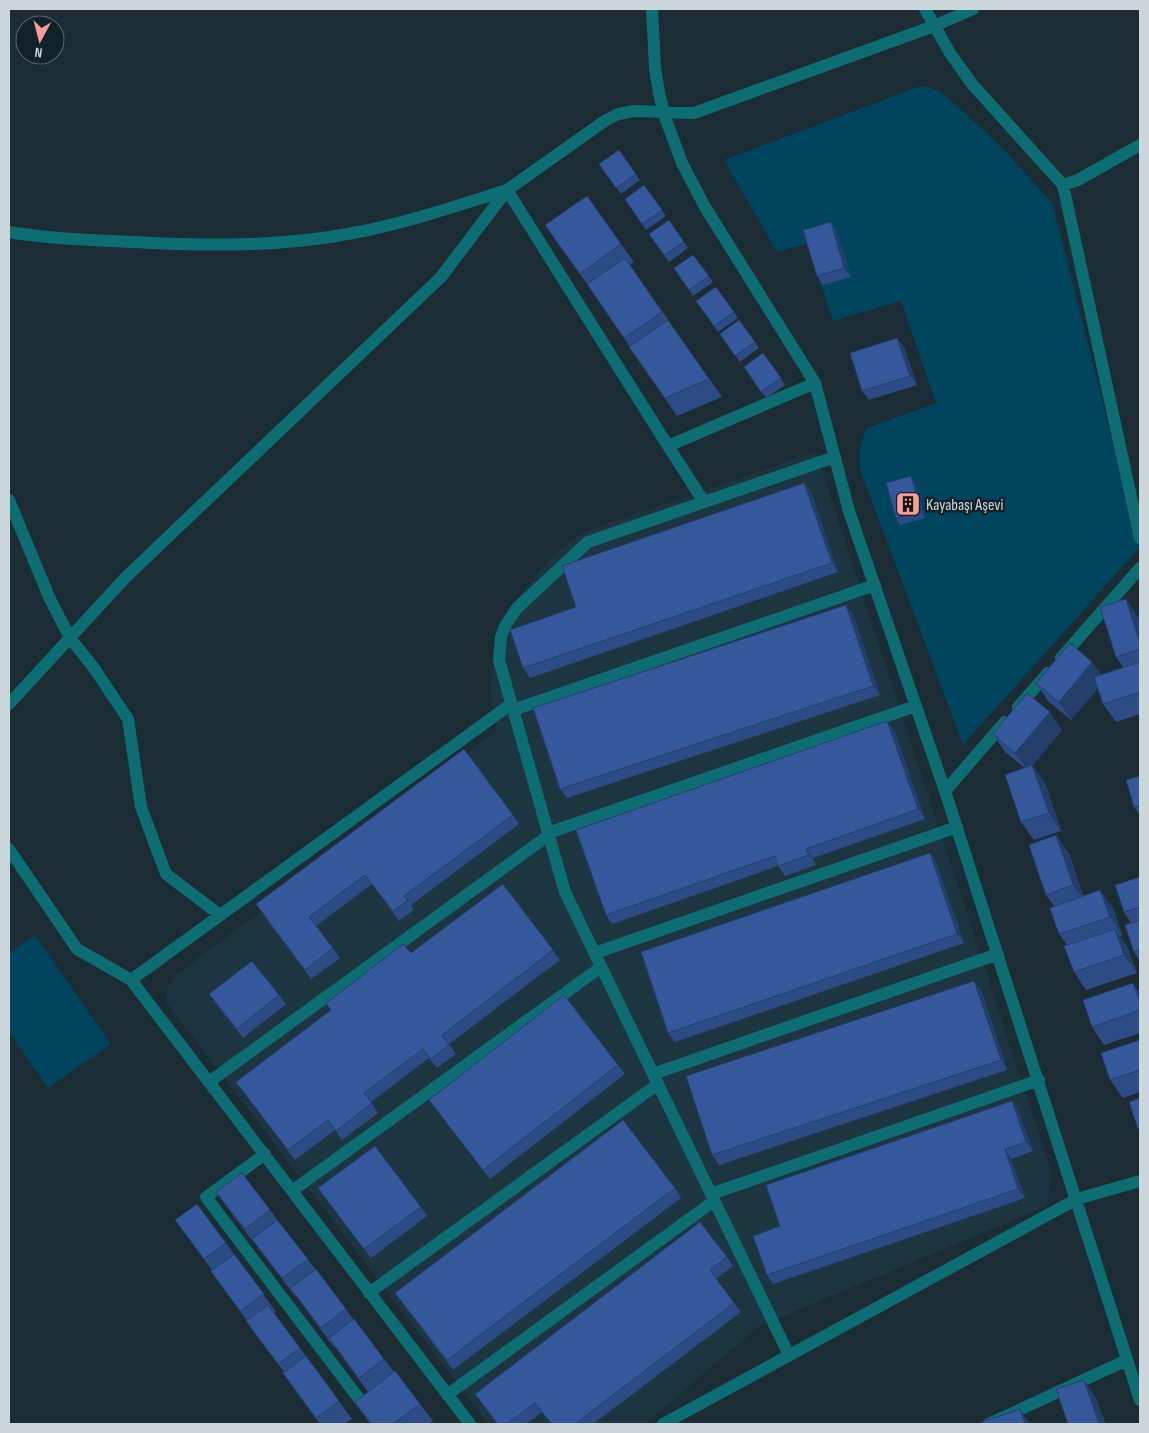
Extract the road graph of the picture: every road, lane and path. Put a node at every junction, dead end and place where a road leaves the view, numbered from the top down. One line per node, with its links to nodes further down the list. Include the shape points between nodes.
1 (652, 9): 5 (street, via 656,68)
2 (925, 9): 4 (street)
3 (973, 9): 4 (street)
4 (934, 26): 5 (street, via 694,113); 7 (street, via 972,84)
5 (664, 111): 8 (street, via 634,111 606,120); 10 (street, via 672,140 693,186)
6 (1140, 145): 7 (street)
7 (1064, 185): 15 (street)
8 (507, 190): 9 (street, via 391,226 279,243 154,243 66,239); 11 (street); 18 (street, via 441,277 126,577)
9 (9, 232)
10 (815, 383): 11 (street); 12 (street)
11 (668, 446): 14 (street)
12 (835, 456): 14 (street); 17 (street, via 849,511)
13 (9, 500): 18 (street, via 49,598)
14 (704, 502): 21 (street, via 588,542 517,608 505,626 499,648 499,660)
15 (1140, 538)
16 (1140, 568): 22 (street)
17 (875, 584): 20 (street); 21 (street)
18 (70, 638): 19 (street); 26 (street, via 128,719 141,807 166,874)
19 (9, 704)
20 (916, 706): 22 (street); 24 (street)
21 (512, 707): 24 (street); 26 (street)
22 (945, 791): 23 (street)
23 (957, 827): 27 (street); 28 (street)
24 (549, 834): 27 (street, via 565,892); 33 (street)
25 (9, 849): 30 (street, via 76,949)
26 (220, 915): 30 (street)
27 (595, 953): 29 (street)
28 (998, 954): 31 (street); 32 (street)
29 (601, 967): 31 (street); 36 (street)
30 (131, 980): 33 (street)
31 (656, 1079): 37 (street); 39 (street)
32 (1038, 1080): 37 (street); 38 (street)
33 (209, 1082): 34 (street)
34 (265, 1154): 36 (street); 44 (street, via 206,1197)
35 (1140, 1181): 38 (street)
36 (292, 1191): 39 (street)
37 (713, 1197): 40 (street); 42 (street)
38 (1077, 1199): 40 (street); 41 (street)
39 (369, 1293): 42 (street)
40 (789, 1355): 46 (street)
41 (1128, 1360): 43 (street); 47 (street)
42 (447, 1394): 45 (street)
43 (1140, 1400)
44 (366, 1408)
45 (470, 1424)
46 (663, 1424)
47 (989, 1424)

